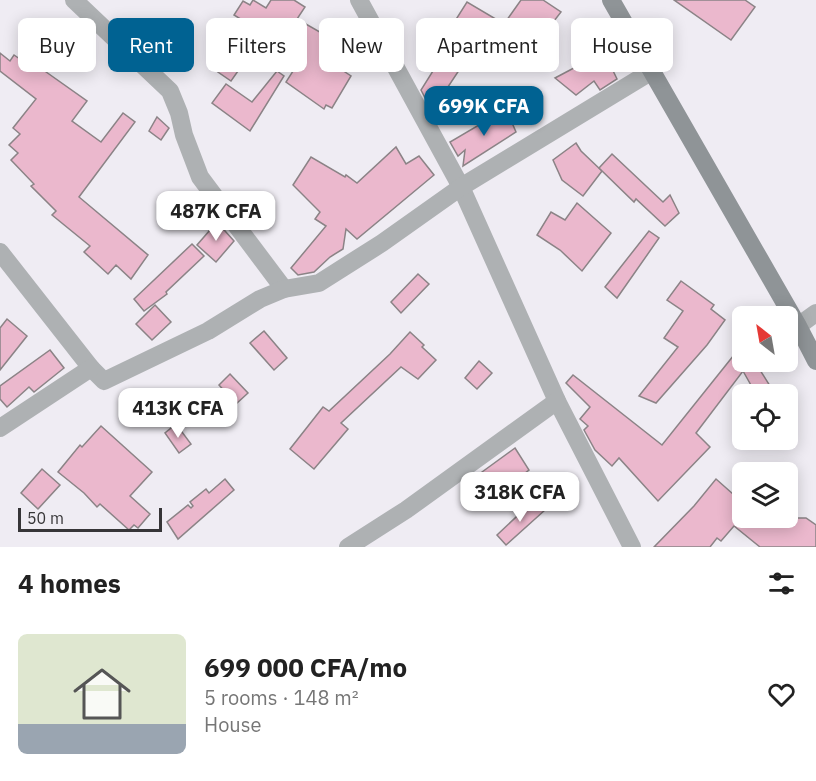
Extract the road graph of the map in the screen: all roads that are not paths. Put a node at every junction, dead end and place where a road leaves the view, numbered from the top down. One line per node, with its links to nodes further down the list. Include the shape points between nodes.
1 (74, 0): 9 (street, via 170,91 200,177)
2 (359, 0): 7 (street)
3 (611, 0): 4 (street)
4 (621, 18)
5 (650, 72): 7 (street)
6 (653, 72): 10 (street)
7 (462, 187): 9 (street, via 320,283); 15 (street)
8 (0, 252): 14 (street)
9 (284, 289): 14 (street, via 104,381)
10 (787, 306)
11 (816, 313): 12 (street)
12 (798, 326): 13 (street)
13 (816, 361)
14 (91, 368): 16 (street)
15 (557, 401): 17 (street); 18 (street)
16 (0, 428)
17 (348, 547)
18 (632, 547)

